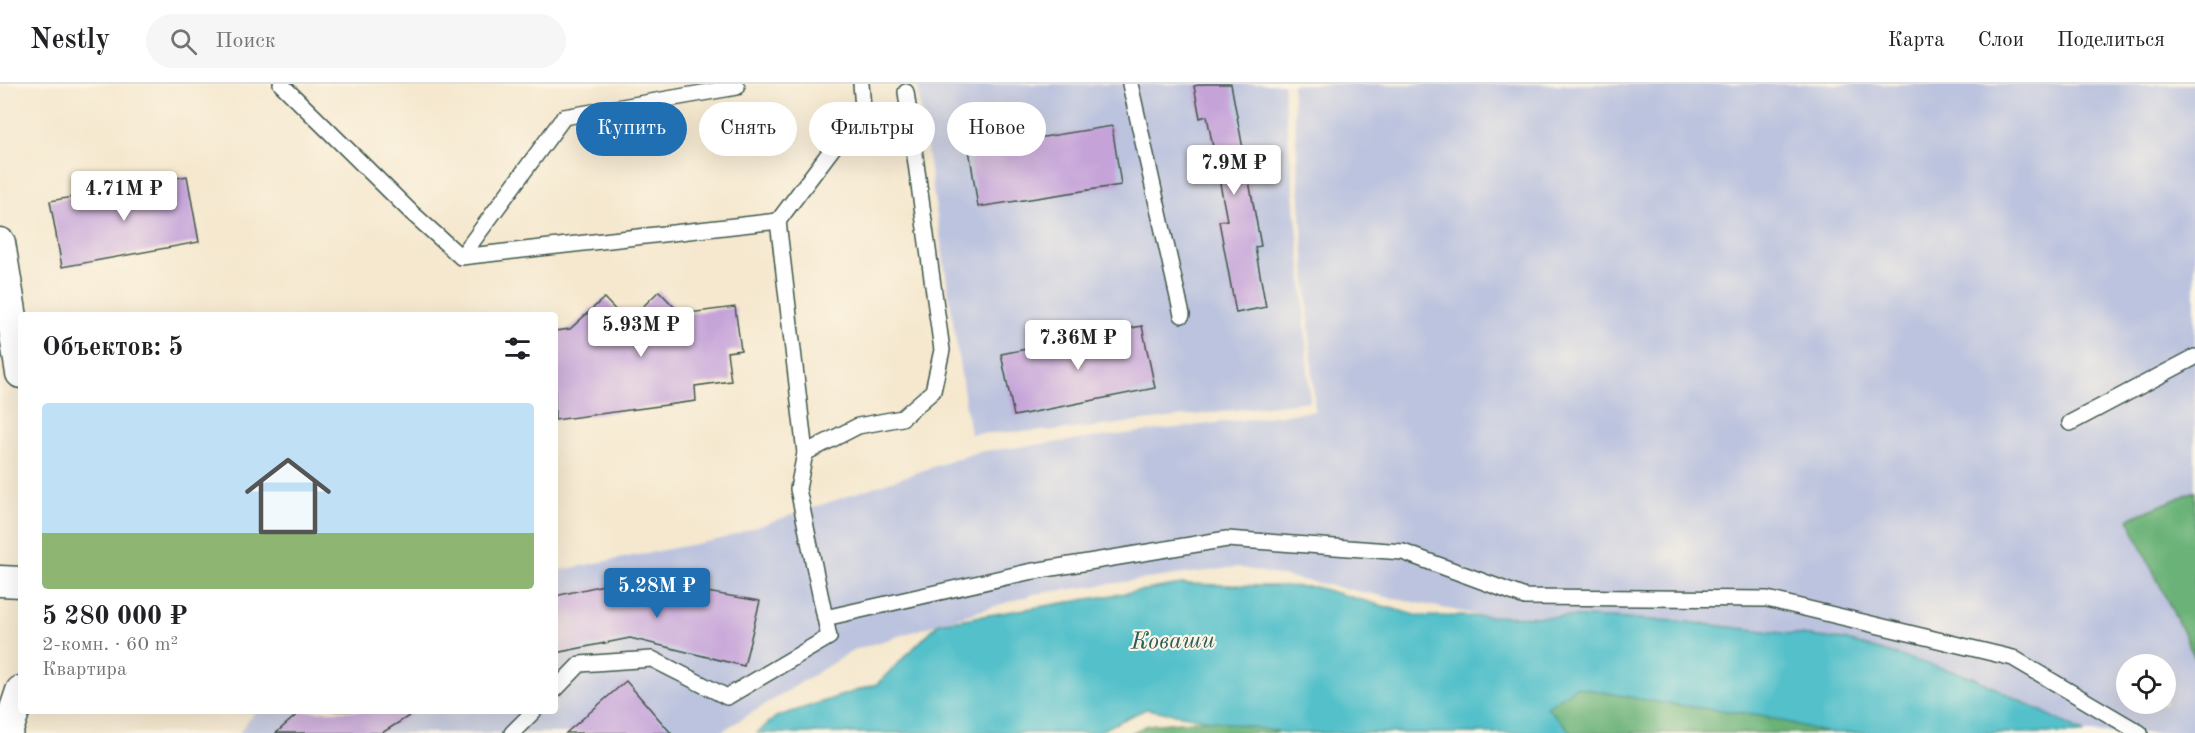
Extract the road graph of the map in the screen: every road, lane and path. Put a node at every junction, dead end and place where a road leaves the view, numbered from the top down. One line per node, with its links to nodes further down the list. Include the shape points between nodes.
1 (281, 84): 8 (lane)
2 (861, 84): 6 (lane, via 863,108)
3 (1130, 84): 9 (lane)
4 (737, 87): 8 (lane, via 564,117)
5 (906, 92): 13 (lane, via 942,350 933,391 902,418 858,426)
6 (778, 221): 8 (lane); 13 (lane)
7 (0, 243): 10 (street)
8 (461, 257)
9 (1182, 315)
10 (18, 354)
11 (2195, 357): 12 (lane)
12 (2070, 423)
13 (805, 453): 16 (lane, via 798,489)
14 (0, 581): 15 (street)
15 (18, 582)
16 (825, 618): 17 (lane, via 829,637 728,697 652,659 580,664); 22 (lane, via 1028,572 1227,538 1392,551 1525,597 1767,599 2002,655)
17 (558, 687)
18 (18, 700): 20 (street)
19 (531, 714): 21 (lane)
20 (7, 733)
21 (512, 733)
22 (2140, 733)

